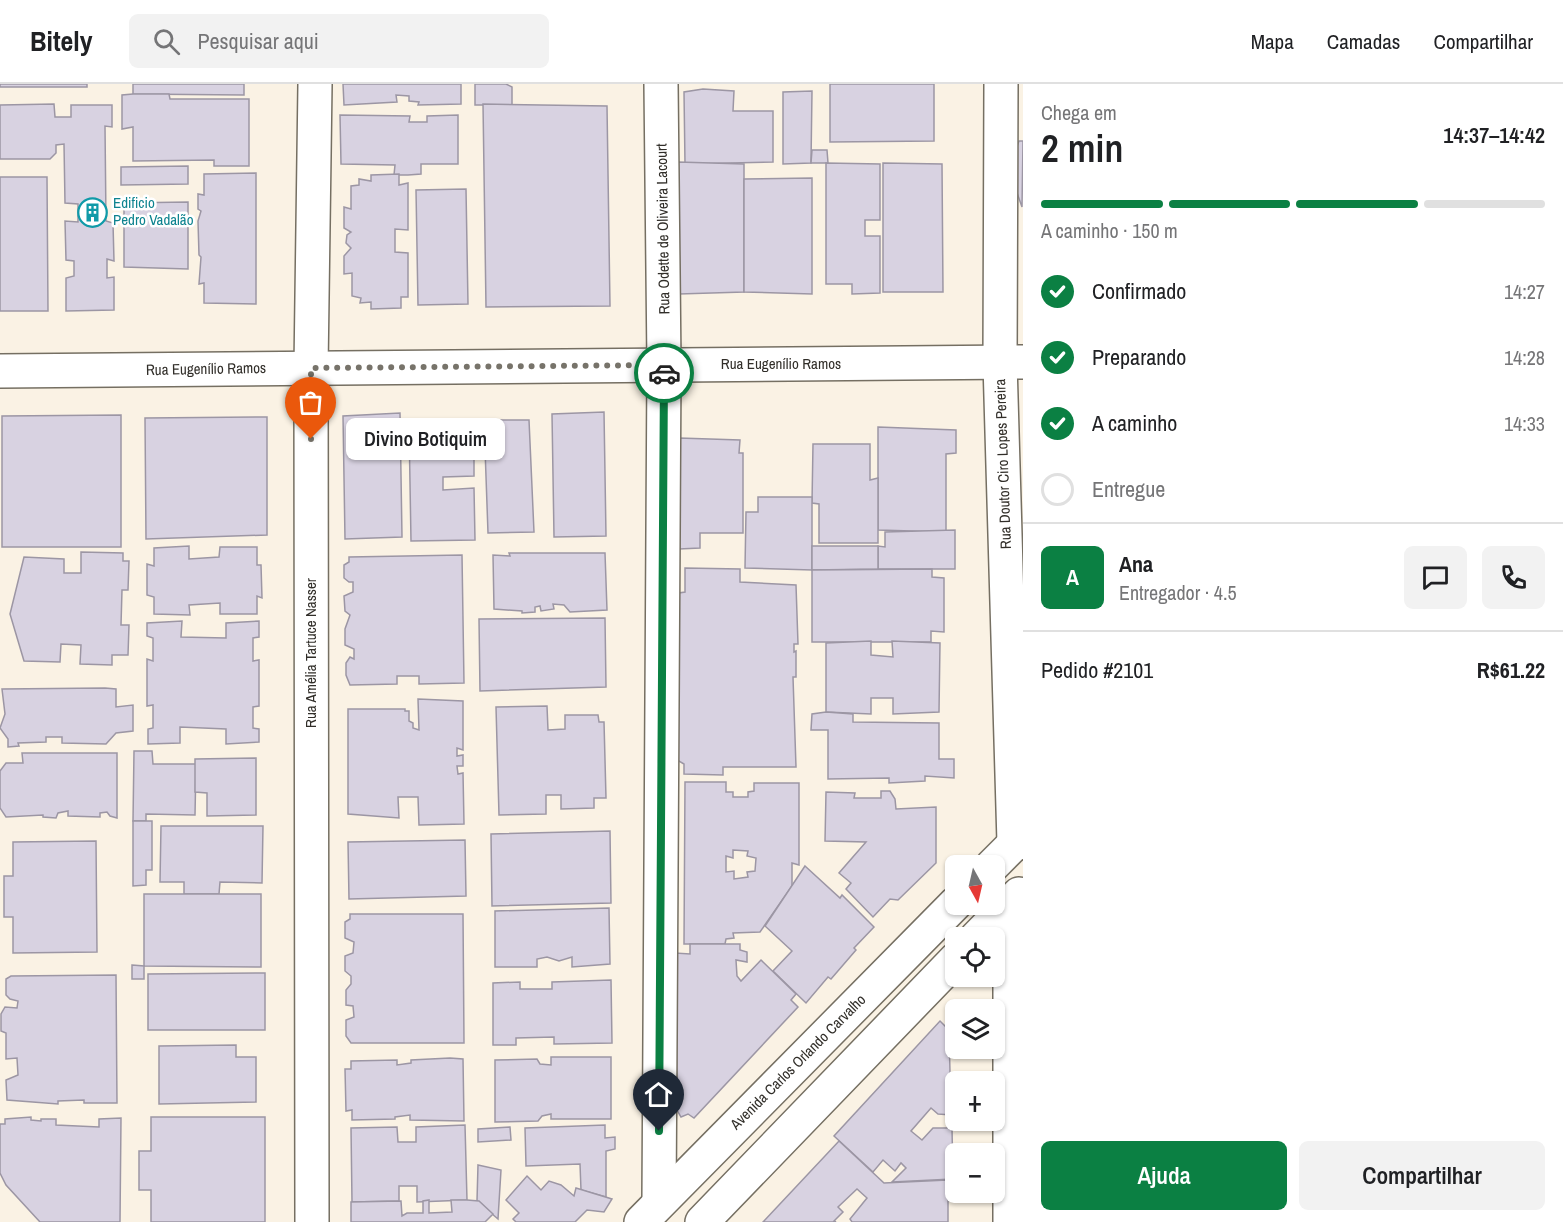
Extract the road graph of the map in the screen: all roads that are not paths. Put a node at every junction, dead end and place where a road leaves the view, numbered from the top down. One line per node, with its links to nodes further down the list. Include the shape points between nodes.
1 (315, 84): 6 (street, Rua Amélia Tartuce Nasser)
2 (661, 84): 5 (street, Rua Odette de Oliveira Lacourt)
3 (1001, 84): 4 (street, Rua Doutor Ciro Lopes Pereira)
4 (1012, 362): 5 (street, Rua Eugenílio Ramos); 8 (street, Rua Doutor Ciro Lopes Pereira)
5 (664, 365): 6 (street, Rua Eugenílio Ramos); 13 (street, Rua Odette de Oliveira Lacourt)
6 (311, 368): 7 (street, Rua Eugenílio Ramos); 14 (street, Rua Amélia Tartuce Nasser)
7 (0, 370)
8 (1010, 848)
9 (1016, 896): 11 (street); 16 (street)
10 (945, 914): 13 (street, Avenida Carlos Orlando Carvalho)
11 (986, 927)
12 (945, 970): 15 (street)
13 (650, 1213)
14 (312, 1222)
15 (702, 1222)
16 (1010, 1222)

